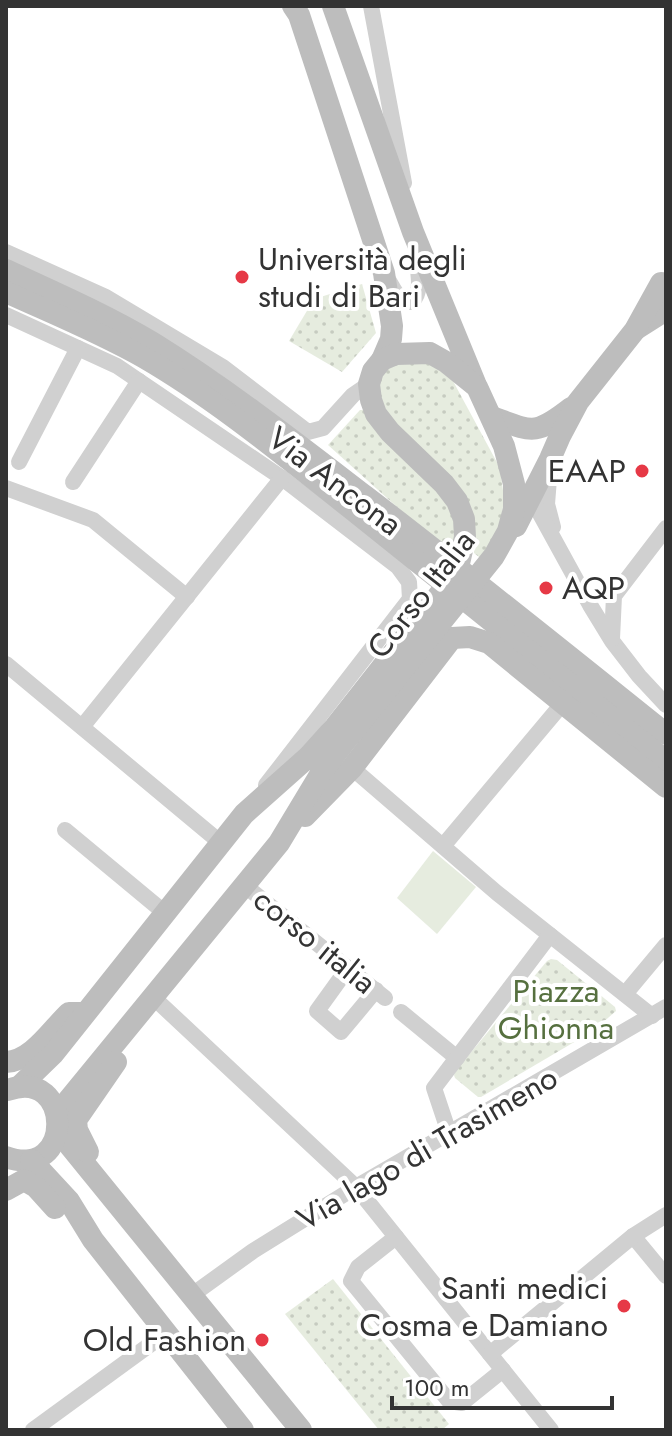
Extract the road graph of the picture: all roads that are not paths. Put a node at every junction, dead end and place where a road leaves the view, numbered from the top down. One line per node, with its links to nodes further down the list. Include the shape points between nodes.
1 (293, 6): 5 (street)
2 (333, 6): 4 (street)
3 (371, 6): 6 (street)
4 (369, 102): 5 (street); 6 (street)
5 (333, 114): 9 (street)
6 (413, 232): 9 (street, via 419,286 412,302 399,298); 22 (street)
7 (6, 252): 11 (street)
8 (6, 270): 15 (street)
9 (384, 273): 19 (street, via 392,326)
10 (664, 284): 16 (street)
11 (85, 287): 15 (street); 21 (street, via 223,367 308,432 323,428)
12 (6, 292): 15 (street)
13 (666, 310): 16 (street)
14 (6, 315): 17 (street, Via Ancona)
15 (103, 325): 17 (street); 36 (street)
16 (635, 330): 23 (street)
17 (53, 336): 18 (street, Via Ancona)
18 (78, 348): 20 (street, Via Ancona); 27 (street)
19 (382, 360): 21 (street); 22 (street, Corso Italia, via 430,353)
20 (139, 381): 28 (street, Via Ancona); 29 (street)
21 (369, 384): 37 (street, Corso Italia, via 376,414 444,484 464,519 457,572)
22 (477, 387): 24 (street, Corso Italia)
23 (578, 402): 24 (street, via 549,425 531,430); 26 (street)
24 (492, 417): 25 (street, Corso Italia)
25 (504, 446): 31 (street); 34 (street, Corso Italia, via 514,509)
26 (550, 459): 31 (street); 33 (street, via 547,504)
27 (19, 462)
28 (282, 478): 35 (street); 48 (street, Via Ancona, via 398,567 409,582 410,599)
29 (73, 482)
30 (6, 488): 35 (street, via 93,520)
31 (531, 499): 33 (street); 34 (street)
32 (666, 528): 38 (street, via 614,596)
33 (557, 544): 38 (street)
34 (494, 556): 37 (street, Corso Italia)
35 (187, 597): 42 (street)
36 (491, 606): 43 (street); 45 (street)
37 (438, 612): 44 (street, Corso Italia); 48 (street, Corso Italia, via 308,757)
38 (612, 641): 41 (street)
39 (6, 664): 42 (street)
40 (563, 703): 46 (street, via 489,643 452,638); 47 (street); 52 (street)
41 (666, 705)
42 (82, 727): 50 (street)
43 (666, 734)
44 (339, 749): 46 (street); 51 (street, Corso Italia)
45 (666, 761)
46 (352, 768): 51 (street); 52 (street)
47 (666, 787)
48 (244, 814): 50 (street, Corso Italia)
49 (65, 830): 54 (street)
50 (221, 843): 54 (street, Corso Italia)
51 (279, 843): 53 (street, Corso Italia)
52 (443, 846): 55 (street)
53 (244, 885): 57 (street, corso italia); 59 (street, Corso Italia)
54 (165, 913): 62 (street, Corso Italia)
55 (550, 935): 58 (street); 63 (street)
56 (666, 945): 58 (street)
57 (348, 968): 57 (street, corso italia, via 380,994 341,1032 317,1011)
58 (625, 994): 61 (street)
59 (153, 997): 66 (street, Corso Italia); 69 (street)
60 (401, 1012): 63 (street, corso italia)
61 (659, 1012): 67 (street, Via lago di Trasimeno)
62 (86, 1013): 64 (street, via 69,1013 33,1051); 65 (street, Corso Italia, via 54,1053)
63 (457, 1058): 67 (street, via 434,1088)
64 (6, 1062)
65 (10, 1088): 66 (street, via 43,1093)
66 (64, 1120): 68 (street, Corso Italia, via 45,1153); 74 (street, via 77,1130 108,1176 119,1205)
67 (449, 1133): 69 (street, Via lago di Trasimeno)
68 (15, 1170): 75 (street, via 72,1205)
69 (356, 1187): 72 (street); 74 (street, Via lago di Trasimeno)
70 (666, 1215): 71 (street)
71 (633, 1236): 73 (street); 76 (street)
72 (396, 1237): 76 (street); 77 (street, via 358,1267 351,1281 449,1401 462,1403)
73 (666, 1276)
74 (192, 1295): 81 (street)
75 (166, 1333): 79 (street); 80 (street)
76 (490, 1354): 77 (street)
77 (503, 1370): 78 (street)
78 (543, 1427)
79 (33, 1430)
80 (243, 1430)
81 (301, 1430)

